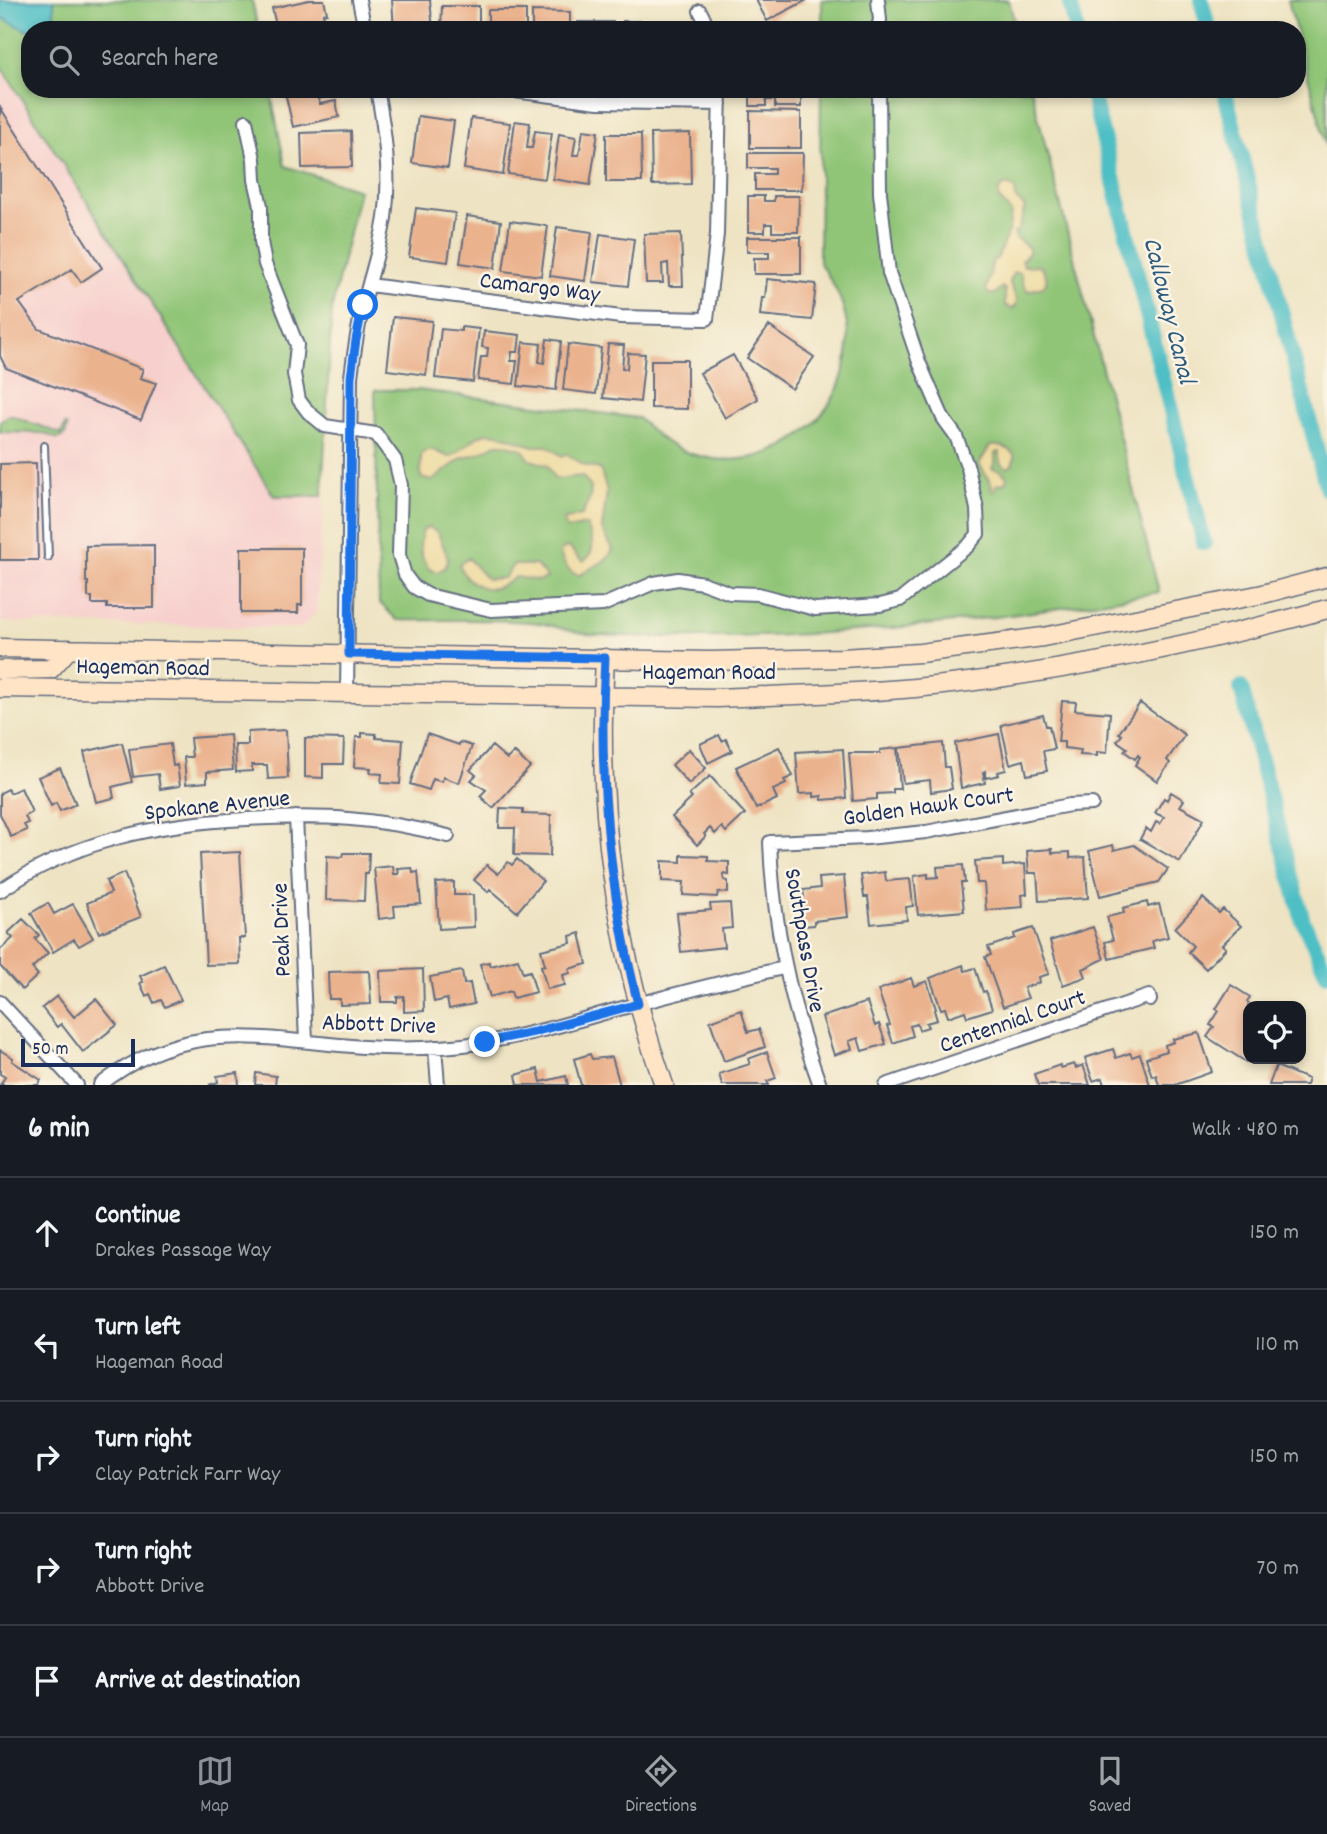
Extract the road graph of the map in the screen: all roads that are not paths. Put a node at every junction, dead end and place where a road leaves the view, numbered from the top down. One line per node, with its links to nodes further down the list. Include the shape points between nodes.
1 (359, 0): 4 (street)
2 (878, 0): 6 (street)
3 (700, 11): 5 (street)
4 (363, 21)
5 (705, 21)
6 (880, 21)
7 (382, 98): 13 (street, via 385,216)
8 (567, 98): 11 (street)
9 (720, 98): 11 (street)
10 (878, 98): 14 (street, via 880,193 889,273 919,362 968,468 978,534 900,600 815,609 678,579 653,583 603,605 491,610 428,595 405,575 399,555 401,485 395,460 376,434)
11 (720, 104): 13 (street, Camargo Way, via 717,234 707,319 621,317)
12 (246, 121): 14 (street, via 261,206 265,264 297,345 294,374 299,401 325,426)
13 (369, 285): 14 (street, via 351,377)
14 (351, 429): 21 (street)
15 (44, 446): 16 (lane)
16 (48, 557)
17 (1324, 577): 22 (main road, Hageman Road, via 1142,620 983,646 842,658)
18 (1327, 609): 26 (main road, Hageman Road, via 1170,649 965,682 835,694)
19 (0, 648): 20 (main road, Hageman Road)
20 (69, 649): 21 (main road, Hageman Road); 23 (main road, via 51,669)
21 (349, 654): 22 (main road, Hageman Road); 25 (street)
22 (605, 658): 26 (main road)
23 (0, 670)
24 (0, 688): 25 (main road, Hageman Road)
25 (347, 694): 26 (main road, Hageman Road)
26 (603, 696): 35 (main road, via 607,839)
27 (1092, 804): 30 (street, Golden Hawk Court, via 926,832)
28 (296, 817): 29 (street, Spokane Avenue, via 368,819); 31 (street, Spokane Avenue, via 196,822 120,836 53,862); 36 (street, Peak Drive)
29 (448, 836)
30 (770, 842): 32 (street, Southpass Drive)
31 (0, 891)
32 (784, 968): 35 (street, Abbott Drive); 42 (street, Southpass Drive)
33 (1150, 1000): 43 (street, Centennial Court, via 1149,996)
34 (0, 1002): 38 (street)
35 (638, 1004): 37 (street, Abbott Drive, via 534,1032); 41 (main road)
36 (306, 1041): 37 (street, Abbott Drive); 39 (street, Abbott Drive, via 222,1036 191,1041 135,1062)
37 (435, 1047): 40 (street)
38 (77, 1085)
39 (100, 1085)
40 (438, 1085)
41 (664, 1085)
42 (820, 1085)
43 (886, 1085)

